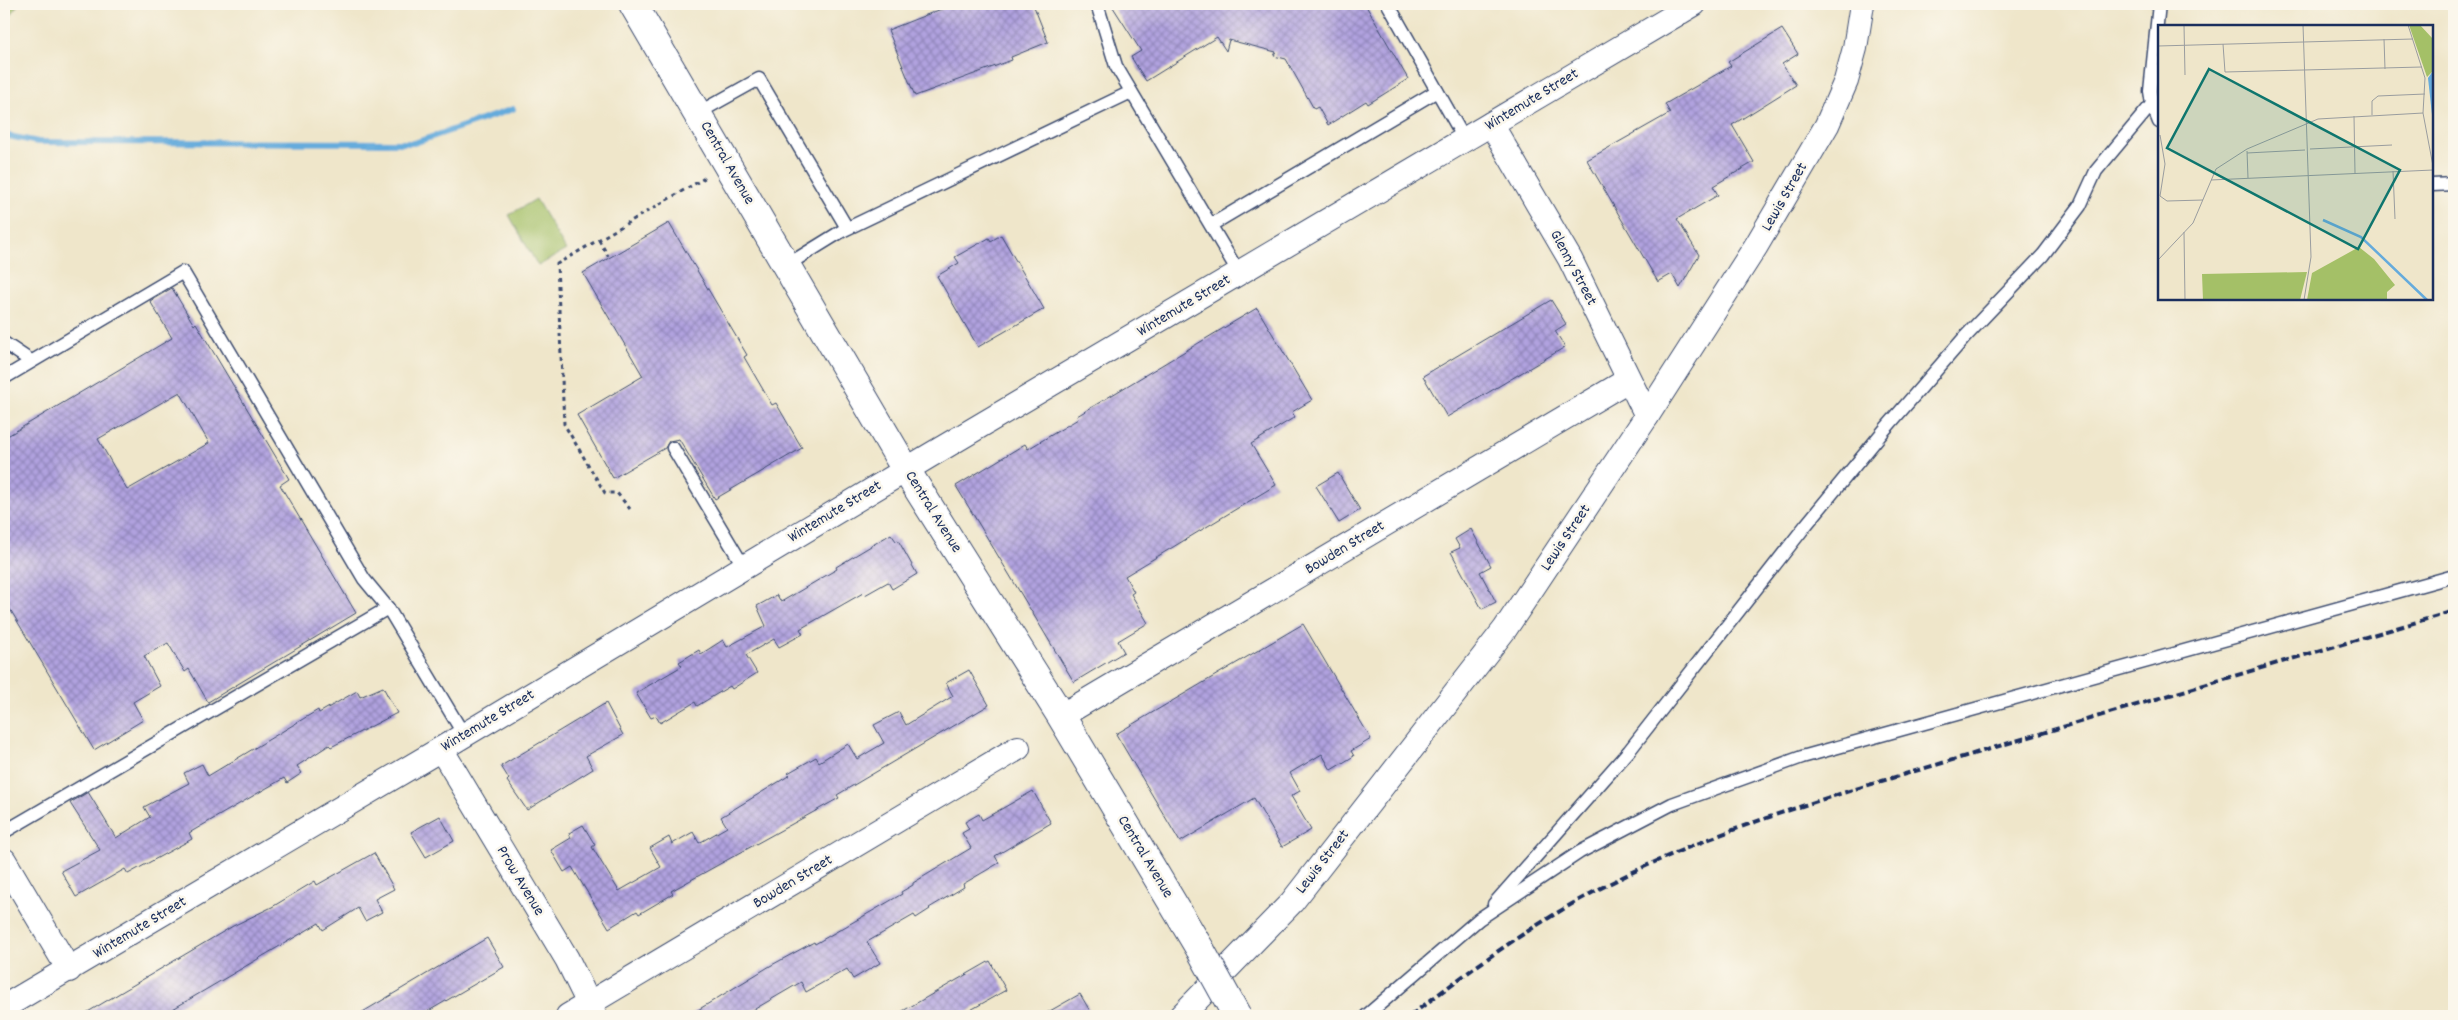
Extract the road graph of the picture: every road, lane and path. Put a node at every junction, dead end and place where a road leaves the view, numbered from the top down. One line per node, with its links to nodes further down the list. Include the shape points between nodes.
1 (633, 4): 10 (main road, Central Avenue)
2 (1097, 4): 8 (lane, via 1116,66)
3 (1388, 4): 7 (lane)
4 (1694, 4): 12 (street, Wintemute Street)
5 (1862, 4): 27 (street, Lewis Street, via 1846,81 1827,125 1756,246)
6 (2159, 4): 9 (lane, via 2151,79)
7 (1437, 91): 13 (lane); 17 (lane)
8 (1132, 92): 17 (lane); 18 (lane)
9 (2152, 104): 11 (lane); 40 (lane, via 2096,171 2080,206 2043,255 1965,337 1886,428 1629,751)
10 (698, 113): 14 (main road, Central Avenue); 18 (lane, via 759,79)
11 (2158, 119)
12 (1491, 124): 13 (street, Wintemute Street); 26 (street, Glenny Street, via 1570,259)
13 (1465, 140): 22 (street, Wintemute Street)
14 (728, 164): 19 (path); 21 (main road, Central Avenue)
15 (2454, 184): 16 (lane)
16 (2433, 185)
17 (1211, 225): 22 (lane)
18 (846, 228): 21 (lane)
19 (599, 240): 20 (path); 30 (path, via 557,264 564,424 606,492 617,493)
20 (608, 256)
21 (787, 265): 29 (main road, Central Avenue)
22 (1239, 273): 29 (street, Wintemute Street)
23 (4, 343): 24 (lane)
24 (32, 361): 25 (lane); 33 (lane, via 183,272 364,579)
25 (4, 378)
26 (1628, 380): 27 (street, Glenny Street); 34 (street, Bowden Street)
27 (1647, 416): 45 (street, Lewis Street, via 1493,645 1292,902)
28 (673, 448): 31 (lane)
29 (906, 470): 31 (street, Wintemute Street); 34 (main road, Central Avenue)
30 (630, 509)
31 (744, 567): 35 (street, Wintemute Street)
32 (2454, 576): 40 (lane, via 1802,757 1672,804 1580,852)
33 (388, 608): 35 (lane); 38 (lane)
34 (1061, 716): 46 (main road, Central Avenue, bridge)
35 (464, 735): 37 (street, Wintemute Street)
36 (1018, 748): 43 (street, Bowden Street)
37 (441, 749): 41 (street, Wintemute Street); 43 (street, Prow Avenue, via 567,959)
38 (4, 832)
39 (4, 860): 41 (street)
40 (1479, 919): 47 (lane)
41 (69, 970): 42 (street, Wintemute Street)
42 (4, 1008)
43 (592, 1010): 44 (street, Bowden Street)
44 (568, 1016)
45 (1181, 1016)
46 (1237, 1016)
47 (1366, 1016)

